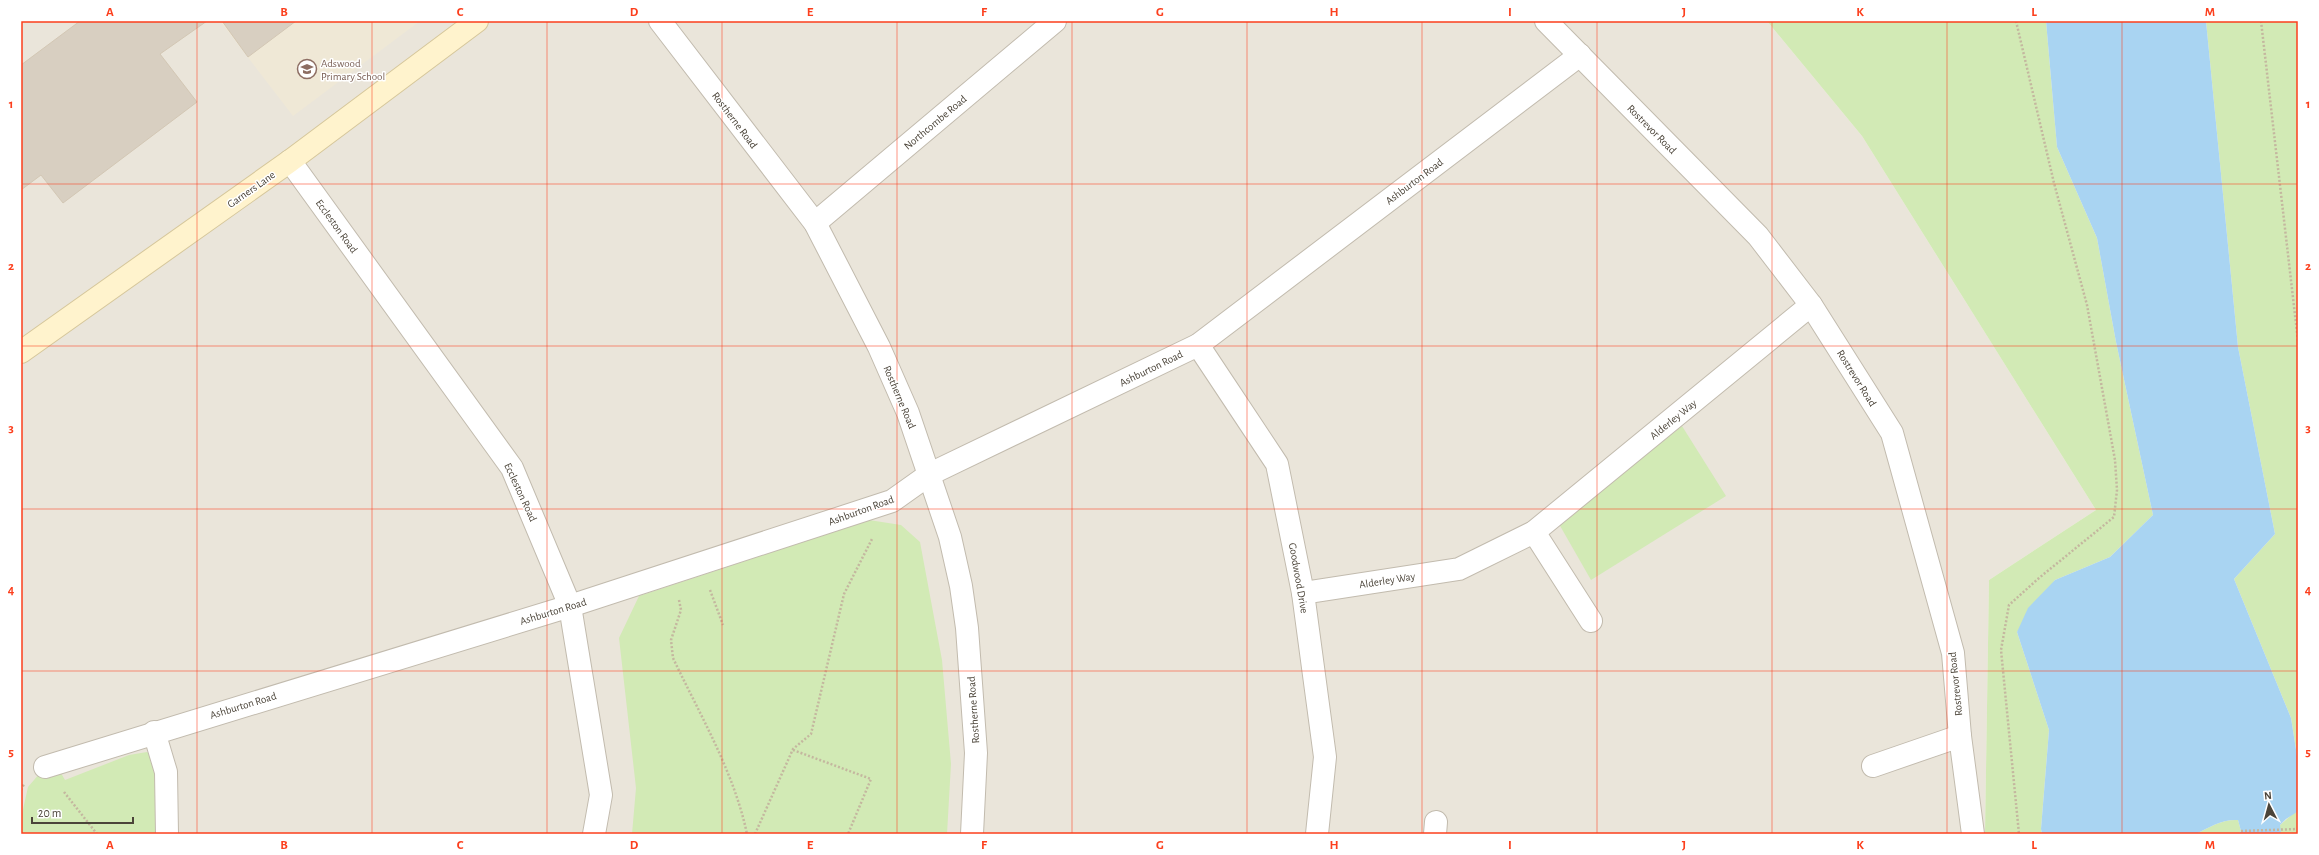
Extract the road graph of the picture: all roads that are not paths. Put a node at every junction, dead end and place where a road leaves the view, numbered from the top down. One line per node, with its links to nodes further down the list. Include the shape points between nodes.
1 (477, 21): 6 (street, Garners Lane)
2 (660, 21): 7 (street, Rostherne Road)
3 (1055, 21): 7 (street, Northcombe Road)
4 (1546, 21): 5 (street, Rostrevor Road)
5 (1580, 55): 8 (street, Rostrevor Road, via 1758,236); 9 (street, Ashburton Road)
6 (290, 161): 10 (street, Garners Lane); 14 (street, Eccleston Road, via 512,468)
7 (814, 223): 11 (street, Rostherne Road, via 879,347 908,413)
8 (1811, 305): 12 (street, Alderley Way); 17 (street, Rostrevor Road, via 1892,433 1953,653)
9 (1198, 345): 11 (street, Ashburton Road); 13 (street, Goodwood Drive, via 1277,464)
10 (21, 352)
11 (930, 474): 14 (street, Ashburton Road, via 892,501); 22 (street, Rostherne Road, via 950,537 967,628 976,753)
12 (1534, 532): 13 (street, Alderley Way, via 1459,569); 15 (street)
13 (1303, 593): 23 (street, Goodwood Drive, via 1325,757)
14 (570, 606): 16 (street, Ashburton Road); 21 (street, Eccleston Road, via 601,795)
15 (1591, 621)
16 (154, 732): 19 (street, Ashburton Road); 20 (street, via 166,772)
17 (1960, 736): 18 (street); 24 (street, Rostrevor Road)
18 (1873, 766)
19 (45, 767)
20 (167, 834)
21 (594, 834)
22 (972, 834)
23 (1317, 834)
24 (1973, 834)

